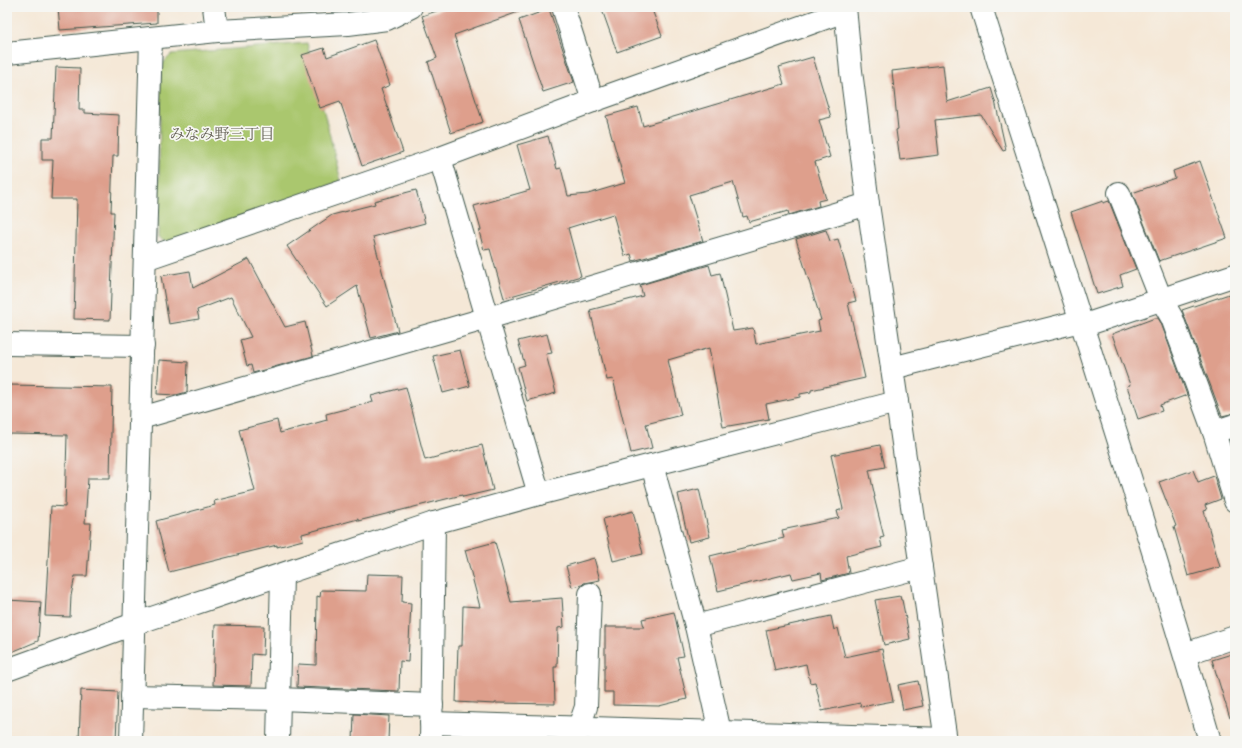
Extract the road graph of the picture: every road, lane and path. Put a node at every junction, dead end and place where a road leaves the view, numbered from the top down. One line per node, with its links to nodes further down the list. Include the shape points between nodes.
1 (214, 7): 6 (street)
2 (411, 7): 6 (street, via 387,19 348,24)
3 (563, 7): 9 (street)
4 (981, 7): 17 (street)
5 (845, 9): 9 (street); 12 (street)
6 (217, 31): 7 (street)
7 (151, 38): 8 (street); 13 (street)
8 (7, 53)
9 (593, 101): 10 (street)
10 (440, 158): 13 (street); 16 (street)
11 (1119, 193): 15 (street)
12 (868, 204): 16 (street); 20 (street)
13 (145, 259): 19 (street)
14 (1235, 275): 15 (street)
15 (1161, 300): 17 (street); 24 (street, via 1172,318)
16 (488, 318): 22 (street); 26 (street)
17 (1081, 324): 20 (street); 35 (street)
18 (7, 344): 19 (street)
19 (143, 346): 22 (street)
20 (892, 368): 21 (street)
21 (898, 402): 25 (street); 29 (street)
22 (141, 418): 32 (street)
23 (1235, 425): 24 (street)
24 (1214, 432): 27 (street)
25 (652, 465): 26 (street); 33 (street)
26 (539, 494): 28 (street)
27 (1235, 501)
28 (434, 523): 30 (street); 39 (street)
29 (921, 567): 33 (street); 42 (street)
30 (282, 575): 32 (street); 38 (street)
31 (590, 594): 40 (street, via 586,707)
32 (134, 624): 36 (street); 37 (street)
33 (696, 626): 41 (street)
34 (1235, 637): 35 (street)
35 (1185, 654): 45 (street)
36 (7, 670)
37 (132, 696): 38 (street); 43 (street)
38 (279, 699): 39 (street); 44 (street)
39 (432, 723): 40 (street)
40 (576, 735): 41 (street)
41 (720, 736): 42 (street)
42 (946, 740)
43 (131, 741)
44 (278, 741)
45 (1210, 741)

